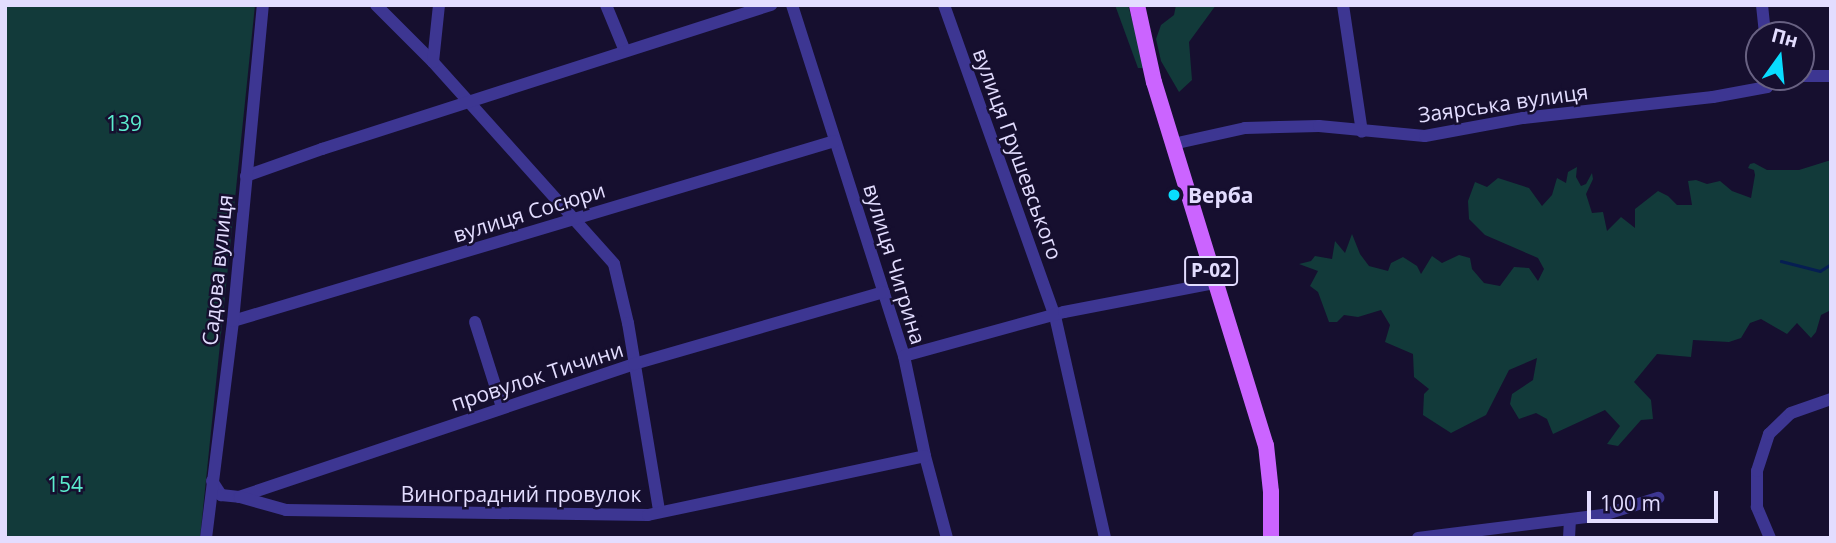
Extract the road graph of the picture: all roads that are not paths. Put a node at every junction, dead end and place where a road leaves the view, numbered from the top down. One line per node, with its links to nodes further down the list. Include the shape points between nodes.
1 (263, 5): 17 (street, Садова вулиця)
2 (376, 5): 11 (street)
3 (439, 5): 11 (street)
4 (606, 5): 10 (street)
5 (771, 5): 10 (street)
6 (944, 5): 21 (street, вулиця Грушевського)
7 (1137, 5): 16 (main road, Р-02)
8 (1343, 5): 14 (street)
9 (790, 6): 15 (street, вулиця Чигрина)
10 (625, 51): 13 (street)
11 (433, 62): 13 (street)
12 (1745, 91): 14 (street, Заярська вулиця, via 1523,118 1425,136)
13 (470, 103): 17 (street); 18 (street)
14 (1362, 132): 16 (street, Заярська вулиця, via 1319,126 1245,128)
15 (835, 141): 18 (street, вулиця Сосюри); 20 (street, вулиця Чигрина)
16 (1173, 144): 19 (main road, Р-02)
17 (246, 176): 22 (street, Садова вулиця)
18 (573, 219): 22 (street, вулиця Сосюри); 25 (street, via 614,264)
19 (1215, 283): 21 (street); 37 (main road, Р-02, via 1266,445)
20 (884, 292): 24 (street, вулиця Чигрина); 25 (street, провулок Тичини)
21 (1055, 316): 24 (street); 36 (street, вулиця Грушевського)
22 (233, 321): 29 (street, Садова вулиця)
23 (475, 322): 27 (street)
24 (904, 356): 28 (street, вулиця Чигрина)
25 (634, 364): 27 (street, провулок Тичини); 32 (street)
26 (1831, 399): 40 (street, via 1791,412 1769,434 1757,471 1757,507)
27 (502, 407): 30 (street, провулок Тичини)
28 (925, 456): 32 (street, Виноградний провулок); 35 (street, вулиця Чигрина)
29 (212, 481): 30 (street, via 221,495); 34 (street, Садова вулиця)
30 (239, 497): 32 (street, Виноградний провулок, via 286,510 648,515)
31 (1658, 498): 33 (street)
32 (659, 510)
33 (1570, 520): 38 (street); 39 (street)
34 (206, 538)
35 (947, 538)
36 (1105, 538)
37 (1270, 538)
38 (1418, 538)
39 (1569, 538)
40 (1770, 538)

